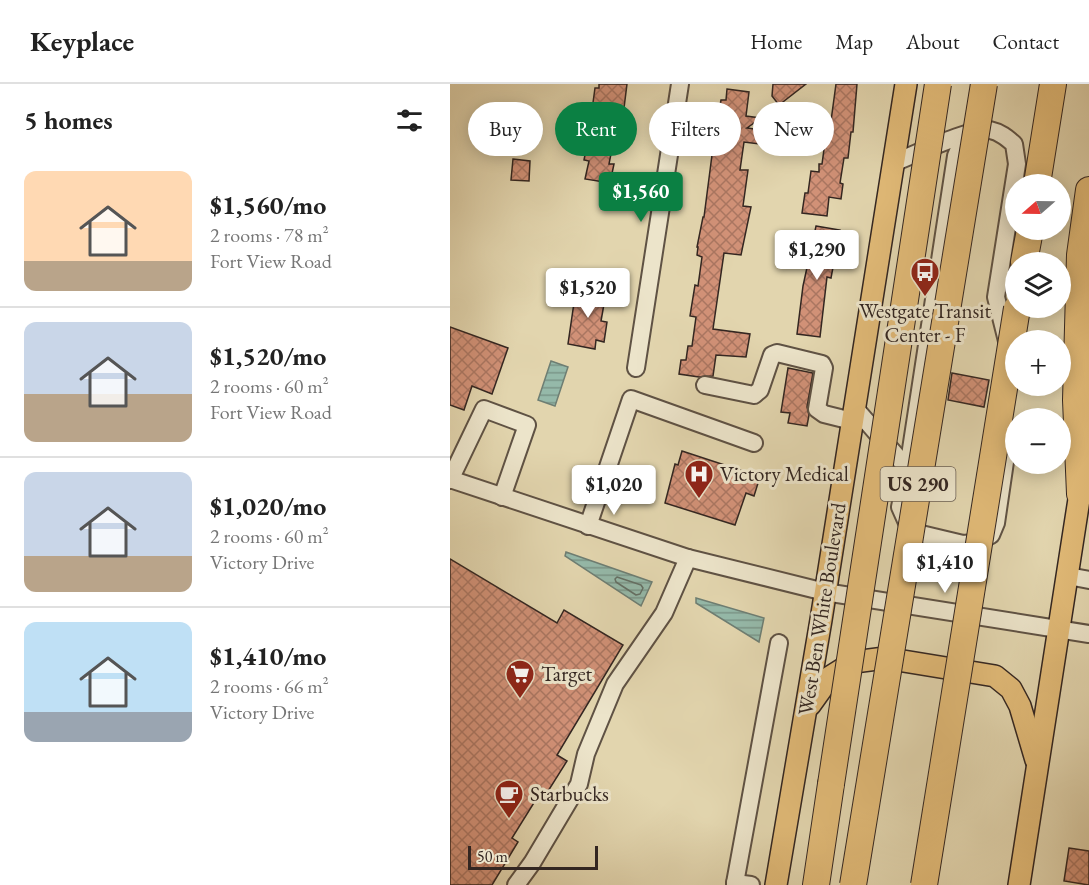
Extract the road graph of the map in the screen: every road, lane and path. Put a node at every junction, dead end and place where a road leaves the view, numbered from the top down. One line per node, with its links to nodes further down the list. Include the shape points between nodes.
1 (680, 84): 12 (street)
2 (906, 84): 7 (main road, West Ben White Boulevard)
3 (938, 84): 36 (highway, bridge)
4 (984, 84): 37 (highway, US 290, bridge)
5 (1053, 84): 8 (highway)
6 (965, 135): 7 (street); 11 (street, via 989,130 1014,144 1017,164 996,297); 18 (street, via 956,156)
7 (893, 162): 15 (main road, West Ben White Boulevard)
8 (1039, 174)
9 (1089, 190): 20 (highway, via 1080,255)
10 (1015, 318): 38 (highway, US 290, bridge)
11 (1005, 333)
12 (636, 368)
13 (705, 385): 15 (street, via 754,395 760,390 772,355 777,353 822,364 817,409 824,414)
14 (1015, 396): 18 (street, via 996,524 991,535 963,544 921,534 908,525 900,507)
15 (853, 414): 18 (street); 27 (main road, West Ben White Boulevard)
16 (1089, 430): 20 (main road)
17 (754, 443): 23 (street, via 631,399)
18 (908, 469)
19 (450, 479): 21 (street); 21 (street, via 484,409 527,425)
20 (1080, 494): 22 (main road)
21 (502, 497): 23 (street)
22 (1083, 522): 25 (main road)
23 (588, 526): 24 (street)
24 (688, 558): 27 (street); 34 (street, via 664,613 615,684 586,754 579,784)
25 (1068, 576): 26 (street); 28 (main road)
26 (1089, 580)
27 (825, 592): 28 (street); 31 (main road, West Ben White Boulevard)
28 (1060, 629): 29 (street); 32 (main road)
29 (1089, 634)
30 (779, 643): 33 (street)
31 (806, 710): 32 (main road, via 830,676 854,662 885,658 995,676 1011,689 1020,706); 35 (main road, West Ben White Boulevard)
32 (1038, 766): 39 (main road)
33 (740, 884)
34 (516, 885)
35 (776, 885)
36 (816, 885)
37 (853, 885)
38 (924, 885)
39 (1019, 885)

